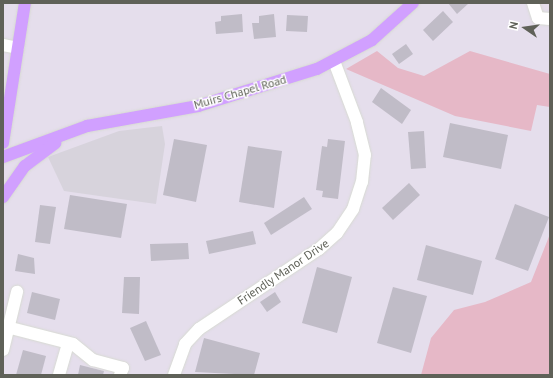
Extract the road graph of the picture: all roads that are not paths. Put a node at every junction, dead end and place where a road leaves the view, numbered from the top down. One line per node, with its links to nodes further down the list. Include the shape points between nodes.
1 (25, 3): 6 (main road)
2 (413, 3): 7 (main road, Muirs Chapel Road, via 372,40)
3 (533, 3): 4 (street, via 538,18)
4 (550, 19)
5 (3, 45): 6 (street)
6 (18, 48): 9 (main road)
7 (334, 61): 8 (main road, Muirs Chapel Road, via 225,99 104,121); 18 (street, Friendly Manor Drive, via 357,122 365,155 362,182 353,209 337,233 319,249 199,329 185,344)
8 (66, 134): 10 (main road, Muirs Chapel Road); 11 (main road, via 25,166)
9 (3, 143)
10 (3, 157)
11 (3, 197)
12 (17, 292): 13 (street)
13 (6, 327): 14 (street); 15 (street)
14 (68, 343): 16 (street); 17 (street, via 93,360 122,368)
15 (3, 350)
16 (59, 375)
17 (120, 375)
18 (174, 375)

